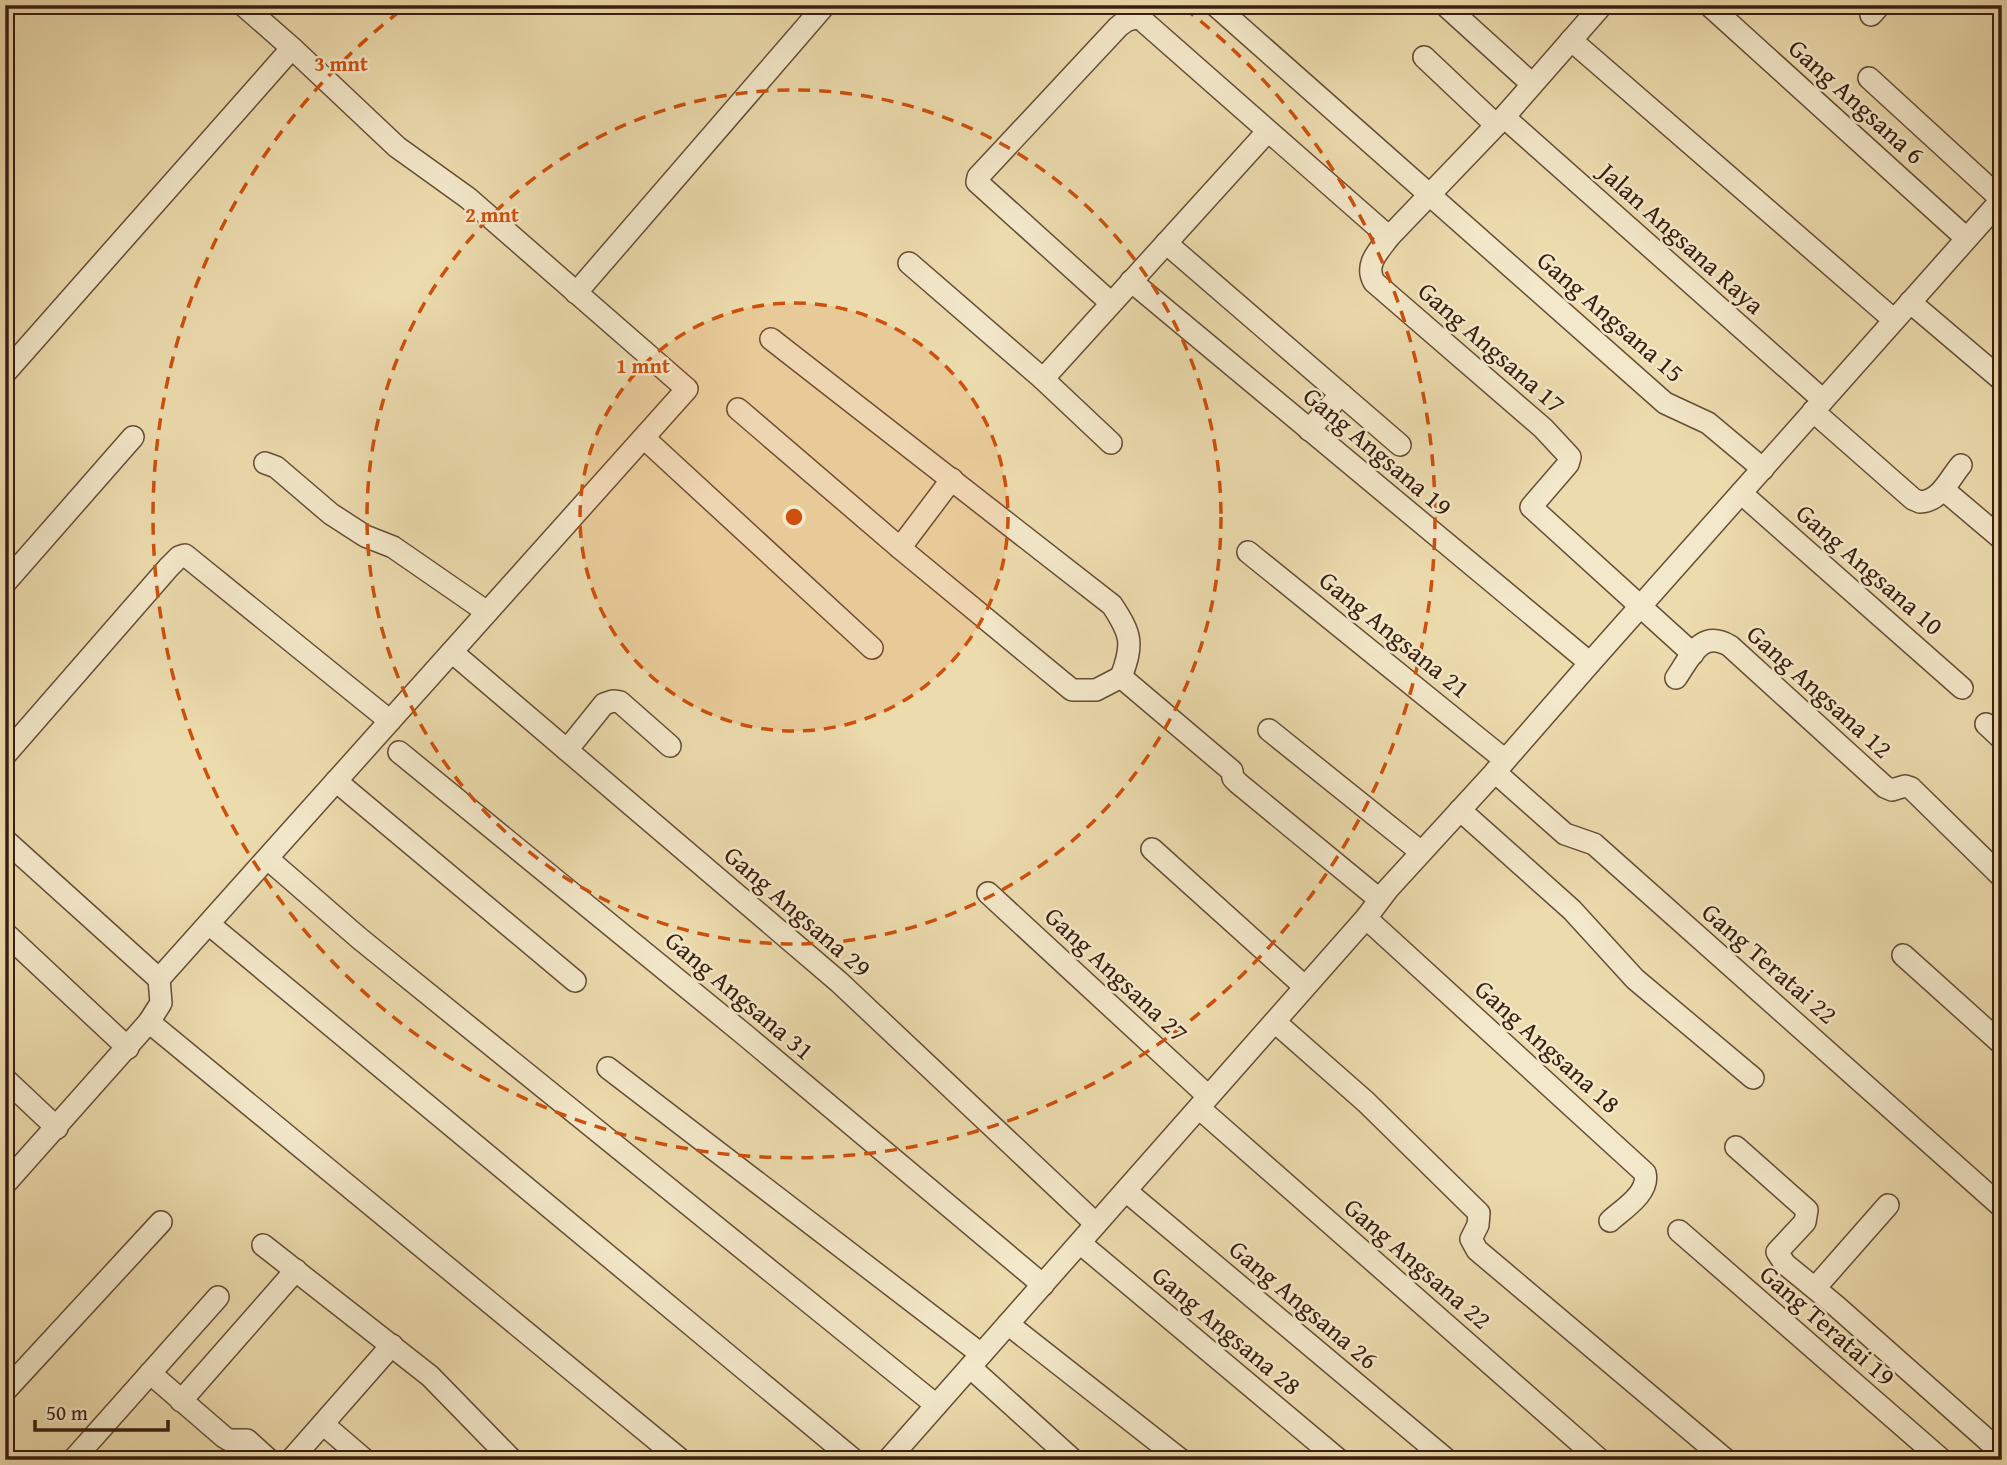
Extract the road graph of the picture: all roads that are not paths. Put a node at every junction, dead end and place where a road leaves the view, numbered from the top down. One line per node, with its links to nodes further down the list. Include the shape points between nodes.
1 (243, 5): 8 (street)
2 (825, 5): 21 (street)
3 (1215, 5): 14 (street, Gang Angsana 15)
4 (1445, 5): 11 (street)
5 (1602, 5): 7 (street)
6 (1709, 5): 17 (street, Gang Angsana 6)
7 (1571, 40): 11 (street); 24 (street)
8 (292, 48): 21 (street, via 397,147 468,198); 26 (street)
9 (1424, 57): 12 (street, Jalan Angsana Raya)
10 (1869, 78): 15 (street)
11 (1532, 84): 12 (street)
12 (1500, 121): 14 (street); 30 (street, Jalan Angsana Raya)
13 (1267, 132): 16 (street); 18 (street); 23 (street, via 1135,17 1118,27 978,177 977,182)
14 (1430, 194): 16 (street); 39 (street, Gang Angsana 15, via 1665,403 1708,423)
15 (2001, 199): 17 (street)
16 (1389, 237): 47 (street, Gang Angsana 17, via 1372,261 1374,282 1543,428 1568,455 1568,464 1531,507)
17 (1966, 238): 22 (street)
18 (1166, 243): 20 (street); 29 (street)
19 (909, 263): 27 (street)
20 (1131, 281): 23 (street); 32 (street, Gang Angsana 19)
21 (576, 293): 34 (street, via 687,390)
22 (1910, 302): 24 (street); 28 (street)
23 (1111, 303): 27 (street)
24 (1894, 320): 30 (street)
25 (771, 338): 40 (street)
26 (5, 373)
27 (1043, 379): 35 (street)
28 (2002, 380)
29 (1341, 394): 32 (street); 36 (street)
30 (1818, 406): 39 (street); 41 (street, Jalan Angsana Raya, via 1913,499 1925,502)
31 (738, 409): 44 (street)
32 (1309, 430): 52 (street, Gang Angsana 19)
33 (133, 437): 46 (street)
34 (644, 438): 48 (street); 49 (street)
35 (1111, 443)
36 (1400, 445)
37 (265, 463): 48 (street, via 276,467 331,514 393,547)
38 (1961, 465): 41 (street)
39 (1763, 469): 42 (street)
40 (952, 479): 44 (street); 53 (street, via 1112,606 1128,629 1129,656)
41 (1944, 489): 43 (street)
42 (1741, 493): 47 (street); 55 (street, Gang Angsana 10)
43 (2002, 539)
44 (900, 548): 53 (street, via 1072,690 1097,690)
45 (1248, 552): 64 (street, Gang Angsana 21)
46 (5, 583)
47 (1641, 607): 51 (street); 52 (street)
48 (487, 612): 50 (street)
49 (872, 648)
50 (452, 652): 56 (street); 61 (street, Gang Angsana 29)
51 (1693, 654): 54 (street, Gang Angsana 12); 71 (street, Gang Angsana 12, via 1709,639 1730,646 1889,790 1911,788)
52 (1590, 663): 64 (street)
53 (1121, 677): 73 (street, via 1232,771 1246,775)
54 (1676, 678)
55 (1962, 688)
56 (390, 721): 63 (street, via 185,555 169,567); 65 (street)
57 (1986, 723): 59 (street)
58 (1269, 730): 69 (street)
59 (2002, 739)
60 (670, 746): 61 (street, via 620,702 613,701 604,704)
61 (567, 750): 97 (street, Gang Angsana 29, via 839,982)
62 (399, 752): 102 (street, Gang Angsana 31)
63 (5, 755)
64 (1500, 766): 66 (street); 94 (street, Gang Teratai 22, via 1565,834 1594,844)
65 (336, 781): 70 (street); 79 (street)
66 (1460, 810): 69 (street); 86 (street, via 1572,910 1635,979)
67 (5, 840): 78 (street)
68 (1152, 849): 80 (street)
69 (1421, 852): 73 (street)
70 (268, 859): 75 (street); 111 (street, via 359,939)
71 (2002, 877)
72 (988, 894): 88 (street, Gang Angsana 27)
73 (1384, 894): 74 (street)
74 (1366, 918): 80 (street); 95 (street, Gang Angsana 18, via 1646,1173 1646,1184)
75 (209, 925): 78 (street); 120 (street)
76 (5, 933): 84 (street)
77 (1903, 955): 83 (street)
78 (159, 979): 81 (street, via 161,1003)
79 (575, 981)
80 (1304, 986): 82 (street)
81 (149, 1022): 84 (street); 119 (street)
82 (1275, 1022): 88 (street); 127 (street, via 1366,1102 1479,1213 1471,1240 1477,1250)
83 (2002, 1044)
84 (128, 1048): 89 (street)
85 (608, 1068): 107 (street)
86 (1753, 1078)
87 (5, 1079): 89 (street)
88 (1204, 1102): 92 (street); 126 (street, Gang Angsana 22)
89 (57, 1128): 91 (street)
90 (1736, 1147): 103 (street, via 1807,1210 1805,1223 1777,1252 1784,1264)
91 (5, 1184)
92 (1126, 1191): 97 (street); 125 (street, Gang Angsana 26)
93 (1888, 1205): 103 (street)
94 (2002, 1207)
95 (1610, 1221)
96 (161, 1222): 109 (street)
97 (1096, 1224): 99 (street)
98 (1679, 1231): 128 (street, Gang Teratai 19)
99 (1080, 1244): 102 (street); 124 (street, Gang Angsana 28)
100 (263, 1245): 101 (street)
101 (296, 1270): 106 (street); 110 (street)
102 (1043, 1285): 105 (street)
103 (1815, 1288): 113 (street)
104 (218, 1297): 108 (street)
105 (1009, 1324): 107 (street); 123 (street)
106 (392, 1345): 112 (street); 118 (street, via 430,1376)
107 (976, 1361): 111 (street); 122 (street)
108 (150, 1373): 110 (street); 114 (street)
109 (5, 1391)
110 (181, 1401): 115 (street, via 229,1440 247,1440)
111 (936, 1405): 121 (street)
112 (323, 1424): 116 (street); 117 (street)
113 (1998, 1452)
114 (73, 1460)
115 (269, 1460)
116 (291, 1460)
117 (365, 1460)
118 (512, 1460)
119 (681, 1460)
120 (854, 1460)
121 (888, 1460)
122 (1073, 1460)
123 (1181, 1460)
124 (1339, 1460)
125 (1447, 1460)
126 (1600, 1460)
127 (1726, 1460)
128 (1942, 1460)

